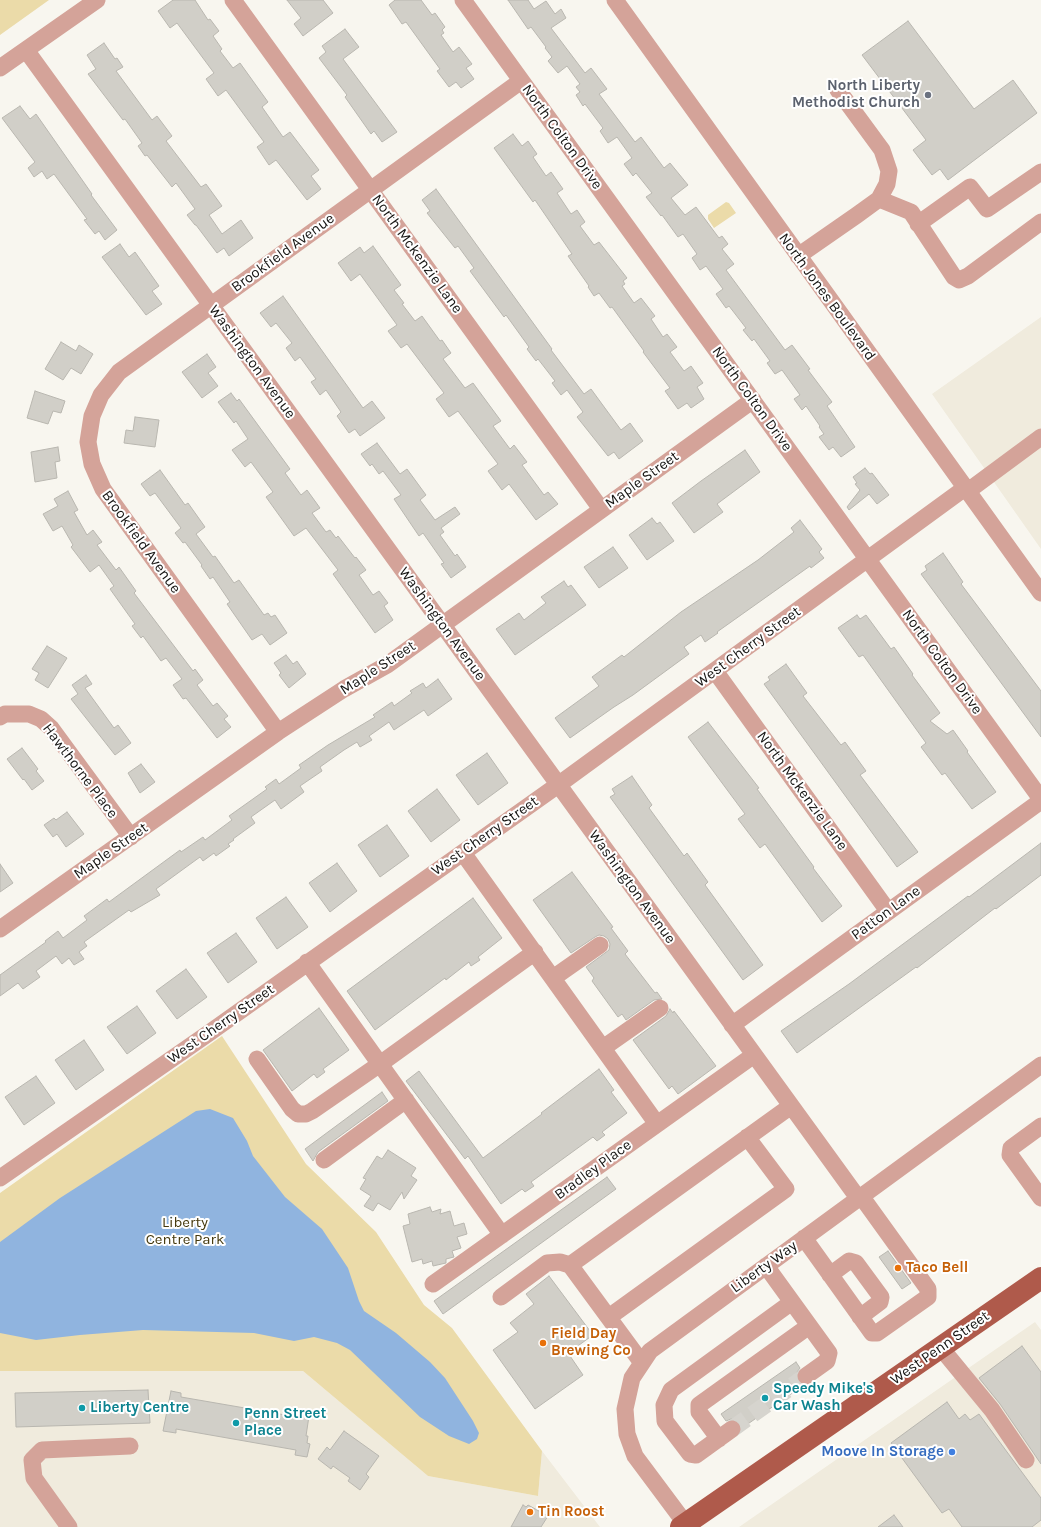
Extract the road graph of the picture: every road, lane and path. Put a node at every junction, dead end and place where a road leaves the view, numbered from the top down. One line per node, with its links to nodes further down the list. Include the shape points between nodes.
1 (97, 0): 5 (street)
2 (233, 0): 10 (street, North Mckenzie Lane)
3 (463, 0): 7 (street, North Colton Drive)
4 (615, 0): 14 (street, North Jones Boulevard)
5 (26, 50): 6 (street); 15 (street, Washington Avenue)
6 (0, 68)
7 (521, 81): 10 (street, Brookfield Avenue); 16 (street, North Colton Drive)
8 (838, 90): 11 (street, via 882,150 889,171 887,184)
9 (1041, 172): 13 (street, via 987,209 970,187)
10 (371, 190): 15 (street, Brookfield Avenue); 19 (street, North Mckenzie Lane)
11 (879, 199): 13 (street, via 911,212); 14 (street)
12 (1041, 222): 13 (street, via 959,280 954,277)
13 (918, 224)
14 (798, 256): 18 (street, North Jones Boulevard)
15 (211, 305): 22 (street, Washington Avenue); 25 (street, Brookfield Avenue, via 119,372 101,395 92,416 88,442 92,464 103,489)
16 (752, 400): 19 (street, Maple Street); 20 (street, North Colton Drive)
17 (1041, 437): 18 (street, West Cherry Street)
18 (967, 489): 20 (street, West Cherry Street); 21 (street, North Jones Boulevard)
19 (602, 509): 22 (street, Maple Street)
20 (868, 559): 23 (street, West Cherry Street); 27 (street, North Colton Drive)
21 (1041, 593)
22 (442, 624): 25 (street, Maple Street, via 387,665 344,689); 26 (street, Washington Avenue)
23 (715, 671): 26 (street, West Cherry Street); 30 (street, North Mckenzie Lane)
24 (0, 717): 28 (street, Hawthorne Place, via 5,714 29,714 51,728)
25 (278, 732): 28 (street, Maple Street)
26 (558, 785): 29 (street, West Cherry Street); 37 (street, Washington Avenue)
27 (1041, 800): 30 (street, Patton Lane)
28 (131, 837): 31 (street, Maple Street)
29 (463, 853): 33 (street); 34 (street, West Cherry Street)
30 (888, 911): 37 (street, Patton Lane)
31 (0, 929)
32 (600, 945): 35 (street)
33 (535, 952): 35 (street); 41 (street)
34 (307, 962): 41 (street); 49 (street, West Cherry Street, via 210,1033)
35 (553, 978): 38 (street)
36 (660, 1008): 38 (street)
37 (732, 1025): 39 (street, Washington Avenue)
38 (603, 1048): 45 (street)
39 (754, 1055): 44 (street, Washington Avenue); 45 (street, Bradley Place)
40 (257, 1059): 41 (street, via 298,1114 312,1111)
41 (380, 1064): 43 (street)
42 (1041, 1065): 50 (street, Liberty Way)
43 (406, 1100): 48 (street); 52 (street)
44 (791, 1106): 47 (street); 50 (street, Washington Avenue)
45 (657, 1124): 52 (street, Bradley Place)
46 (1041, 1126): 51 (street, via 1011,1148 1010,1155)
47 (747, 1137): 54 (street); 61 (street, via 786,1188)
48 (324, 1160)
49 (3, 1171)
50 (859, 1197): 53 (street, Liberty Way); 62 (street, Washington Avenue, via 928,1290 928,1297 877,1333 872,1333)
51 (1041, 1198)
52 (502, 1235): 58 (street, Bradley Place)
53 (804, 1238): 55 (street, Liberty Way); 56 (street)
54 (570, 1265): 59 (street, via 560,1262 546,1263); 61 (street)
55 (766, 1266): 60 (street); 65 (street, Liberty Way, via 650,1351)
56 (830, 1275): 62 (street); 62 (street, via 849,1261 856,1263 881,1297 880,1302)
57 (1041, 1278): 64 (main road, West Penn Street)
58 (433, 1284)
59 (501, 1297)
60 (792, 1302): 63 (street); 63 (street, via 671,1390 664,1405 665,1421 690,1454 696,1455 725,1434 699,1412 699,1405)
61 (609, 1317): 65 (street)
62 (860, 1317)
63 (809, 1326): 66 (street, via 829,1353 827,1361)
64 (941, 1348): 68 (street, via 992,1410); 69 (main road, West Penn Street)
65 (642, 1363): 69 (street, Liberty Way, via 632,1378 625,1409 627,1434 634,1456)
66 (806, 1376)
67 (130, 1446): 70 (street, via 42,1450 32,1460 34,1478)
68 (1026, 1460)
69 (685, 1526)
70 (69, 1527)

